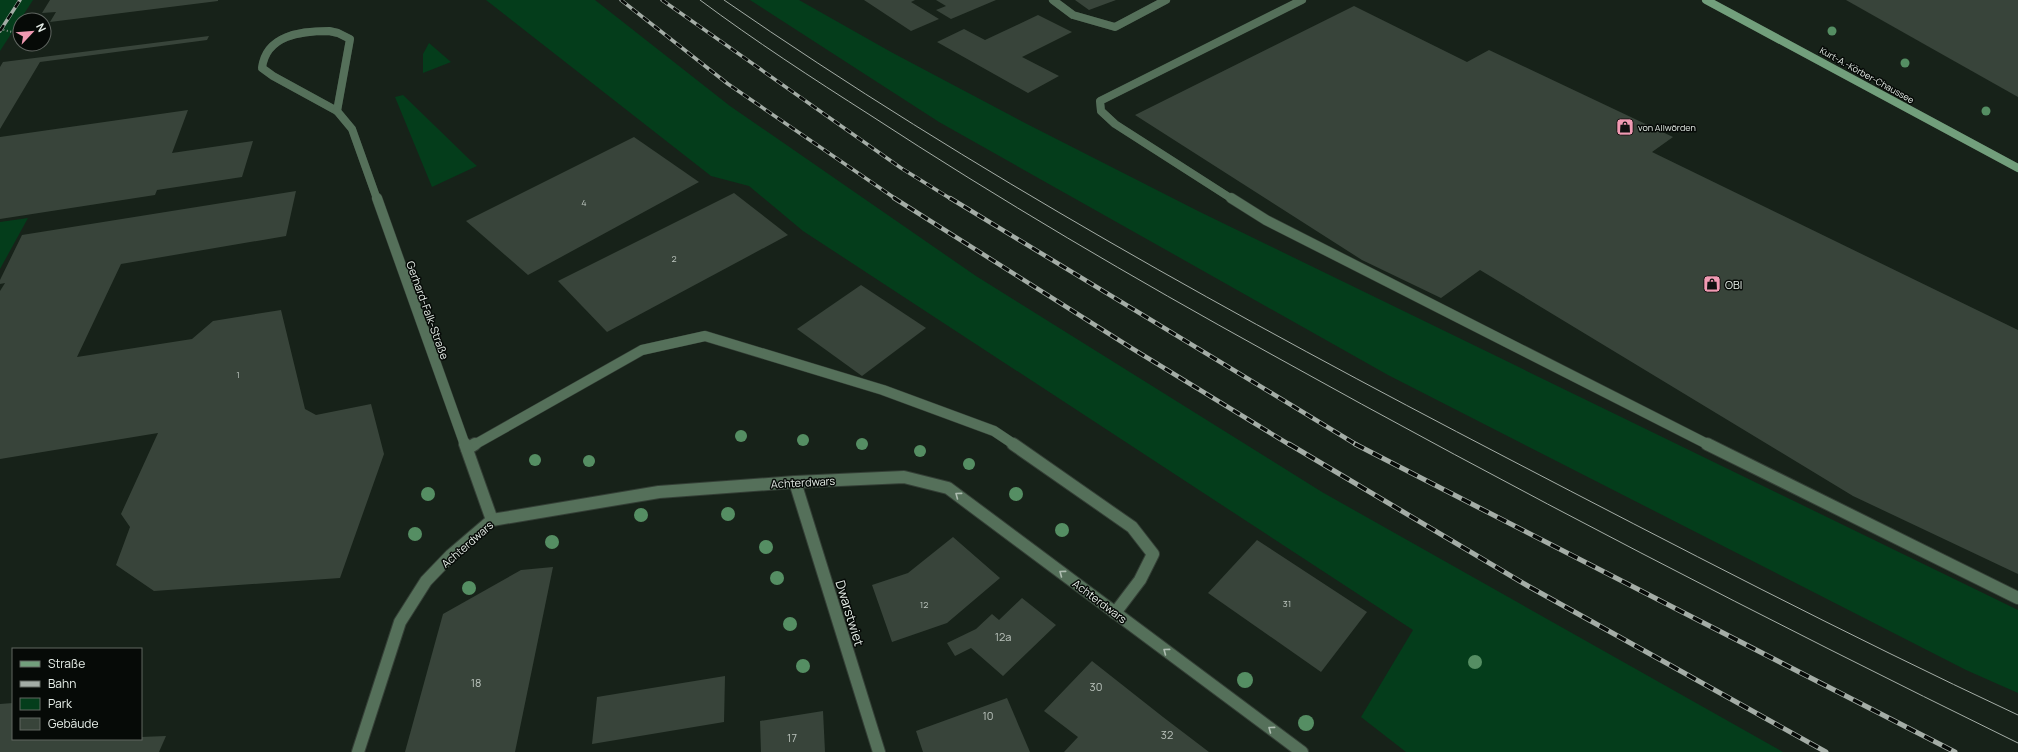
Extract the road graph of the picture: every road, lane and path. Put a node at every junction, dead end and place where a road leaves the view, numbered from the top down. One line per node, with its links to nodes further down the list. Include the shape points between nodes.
1 (1053, 0): 2 (street, via 1073,15 1115,27)
2 (1166, 0)
3 (1302, 0): 12 (street, via 1106,97 1100,101 1100,111 1115,124 1266,220 1703,442)
4 (1706, 0): 8 (main road, Kurt-A.-Körber-Chaussee)
5 (0, 29): 6 (path)
6 (12, 32)
7 (337, 111): 7 (street, Gerhard-Falk-Straße, via 350,39 337,32 316,30 294,35 270,47 264,57 262,68); 9 (street, Gerhard-Falk-Straße, via 352,129)
8 (2018, 168)
9 (467, 449): 11 (street, Gerhard-Falk-Straße); 13 (street, via 642,350 705,336 882,390 994,431 1132,527 1153,554 1140,580)
10 (796, 482): 11 (street, Achterdwars, via 659,492); 13 (street, Achterdwars, one-way to 10, via 948,488 904,476); 15 (street, Dwarstwiet)
11 (492, 520): 14 (street, Achterdwars, via 451,555 426,581 400,622)
12 (2018, 598)
13 (1115, 613): 16 (street, Achterdwars, one-way to 13)
14 (358, 752)
15 (879, 752)
16 (1302, 752)

